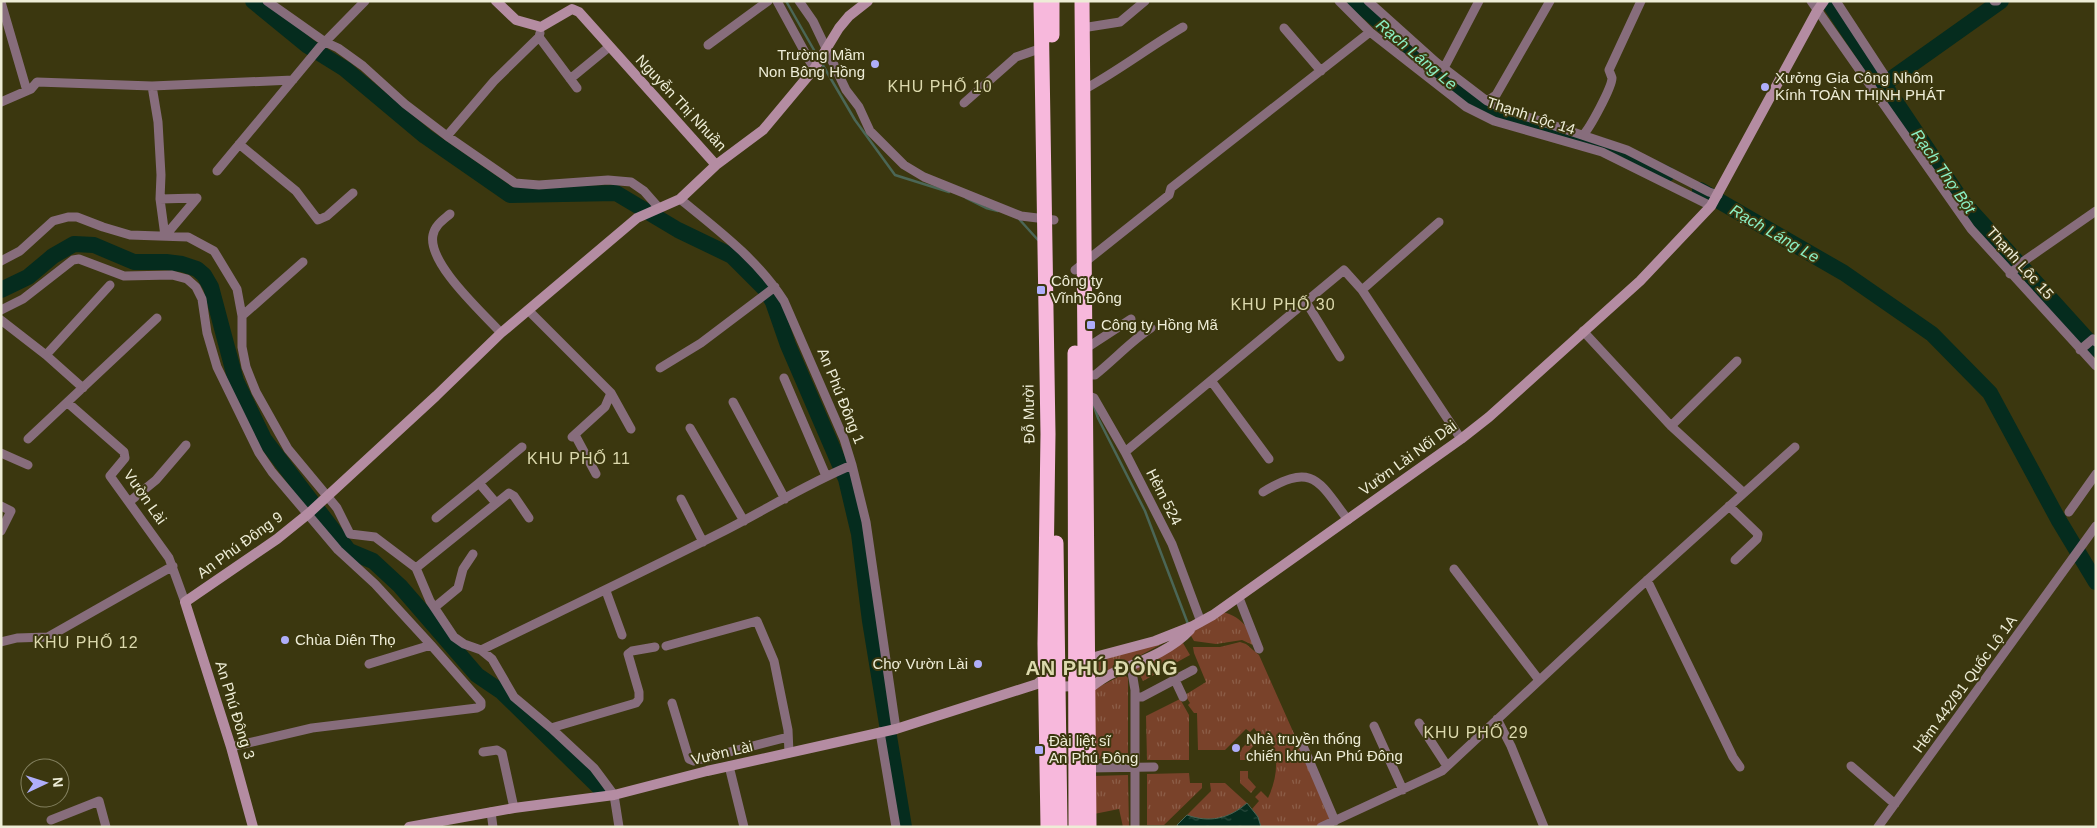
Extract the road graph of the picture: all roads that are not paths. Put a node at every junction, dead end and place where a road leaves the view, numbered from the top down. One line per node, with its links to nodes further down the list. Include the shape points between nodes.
1 (267, 1): 27 (street)
2 (365, 1): 27 (street)
3 (496, 1): 25 (street, via 516,20)
4 (768, 1): 28 (street)
5 (776, 1): 33 (street)
6 (799, 1): 31 (street, via 812,21)
7 (868, 1): 31 (street, Nguyễn Thị Nhuần, via 839,28)
8 (1042, 1): 30 (highway, Đỗ Mười)
9 (1052, 1): 60 (highway, Đỗ Mười)
10 (1073, 1): 65 (highway)
11 (1082, 1): 23 (highway)
12 (1145, 1): 23 (street, via 1120,22)
13 (1339, 1): 26 (street, Thạnh Lộc 14)
14 (1368, 1): 32 (street, Thạnh Lộc 14)
15 (1479, 1): 34 (street)
16 (1550, 1): 44 (street, Thạnh Lộc 14, via 1496,96)
17 (1641, 1): 47 (street, via 1609,70 1612,79)
18 (1836, 1): 37 (street)
19 (1, 2): 43 (street)
20 (574, 5): 25 (street, Nguyễn Thị Nhuần); 29 (street, Nguyễn Thị Nhuần)
21 (1818, 5): 53 (street, Vườn Lài Nối Dài); 66 (street, Thạnh Lộc 15, via 1971,230)
22 (1183, 27): 42 (street)
23 (1082, 28): 42 (highway)
24 (1284, 28): 35 (street)
25 (540, 32): 39 (street); 48 (street)
26 (1370, 32): 35 (street); 36 (street, Thạnh Lộc 14)
27 (322, 44): 38 (street); 48 (street, via 338,48 363,66 404,104)
28 (708, 44)
29 (609, 47): 39 (street); 50 (street, Nguyễn Thị Nhuần)
30 (1042, 48): 46 (street, via 1016,57); 60 (highway, Đỗ Mười)
31 (825, 53): 33 (street, Nguyễn Thị Nhuần); 60 (street, via 860,108 870,131 904,165 1021,216)
32 (1436, 62): 34 (street, Thạnh Lộc 14); 36 (street)
33 (815, 67): 50 (street, Nguyễn Thị Nhuần, via 764,130)
34 (1444, 68): 44 (street, Thạnh Lộc 14)
35 (1321, 71): 65 (street, via 1171,188 1169,195)
36 (1424, 74): 56 (street, Thạnh Lộc 14, via 1466,107 1494,121 1602,152)
37 (1885, 76)
38 (292, 80): 40 (street); 49 (street)
39 (570, 80): 41 (street)
40 (152, 86): 43 (street, via 38,82); 54 (street, via 158,130)
41 (577, 88)
42 (1083, 90): 65 (highway)
43 (27, 91): 45 (street)
44 (1487, 101): 47 (street, Thạnh Lộc 14)
45 (1, 102)
46 (964, 103)
47 (1583, 135): 53 (street, Thạnh Lộc 14, via 1627,150)
48 (447, 136): 57 (street, via 515,183 631,182 644,191)
49 (239, 144): 51 (street); 52 (street, via 296,191 318,220)
50 (716, 165): 55 (street)
51 (217, 171)
52 (353, 193)
53 (1717, 196): 56 (street, Vườn Lài Nối Dài)
54 (160, 199): 62 (street); 62 (street, via 197,198)
55 (680, 199): 57 (street, An Phú Đông 9); 68 (street, An Phú Đông 1, via 744,252)
56 (1711, 206): 78 (street, Vườn Lài Nối Dài, via 1640,281)
57 (657, 209): 72 (street, An Phú Đông 9, via 637,218)
58 (2096, 211): 66 (street)
59 (450, 214): 79 (street, via 436,226 433,236 438,259 445,272)
60 (1049, 220): 153 (highway, Đỗ Mười)
61 (1439, 222): 69 (street)
62 (165, 236): 63 (street, via 130,236 77,217 68,217 53,222 20,251); 73 (street, via 188,237 214,251 237,289)
63 (1, 262)
64 (303, 262): 73 (street)
65 (1080, 266): 82 (highway); 149 (highway)
66 (2012, 272): 81 (street, Thạnh Lộc 15)
67 (110, 284): 83 (street)
68 (772, 289): 87 (street, via 701,343); 108 (street, An Phú Đông 1, via 784,301 844,439)
69 (1362, 290): 70 (street, via 1344,270); 100 (street)
70 (1306, 302): 84 (street); 90 (street)
71 (1, 310): 122 (street, via 23,299 72,260 79,259 124,276 172,275 187,279 196,286 202,299 217,367 246,429 272,472)
72 (528, 310): 79 (street, An Phú Đông 9); 92 (street)
73 (242, 316): 115 (street, via 242,347 256,392 288,449)
74 (157, 318): 91 (street)
75 (1131, 319): 82 (street)
76 (1, 320): 83 (street)
77 (1151, 328): 88 (street, via 1134,338 1123,353 1095,376)
78 (1583, 331): 96 (street); 100 (street, Vườn Lài Nối Dài)
79 (501, 333): 115 (street, An Phú Đông 9)
80 (2094, 341): 81 (street)
81 (2082, 347): 86 (street, Thạnh Lộc 15)
82 (1086, 349): 88 (highway)
83 (46, 355): 91 (street)
84 (1340, 357)
85 (1737, 361): 96 (street)
86 (2096, 366)
87 (660, 368)
88 (1086, 375): 93 (highway)
89 (784, 378): 110 (street)
90 (1212, 382): 104 (street); 106 (street)
91 (83, 388): 95 (street)
92 (611, 393): 98 (street); 109 (street, via 605,407 574,436)
93 (1086, 395): 104 (street, Hẻm 524, via 1094,398); 149 (highway)
94 (733, 402): 117 (street)
95 (68, 403): 99 (street); 118 (street, Vườn Lài, via 124,452 125,458 110,475)
96 (1671, 426): 114 (street)
97 (690, 428): 127 (street)
98 (631, 429)
99 (28, 439)
100 (1461, 439): 126 (street, Vườn Lài Nối Dài)
101 (186, 445): 118 (street, via 156,480)
102 (1795, 446): 114 (street)
103 (522, 447): 112 (street)
104 (1126, 452): 141 (street, Hẻm 524, via 1172,544)
105 (1, 453): 107 (street)
106 (1269, 459)
107 (28, 465)
108 (848, 466): 110 (street); 164 (street, An Phú Đông 1, via 866,522)
109 (596, 474)
110 (829, 474): 117 (street)
111 (2096, 474): 123 (street)
112 (480, 483): 119 (street); 124 (street)
113 (1263, 492): 126 (street, via 1283,480 1305,477 1316,480)
114 (1744, 493): 121 (street)
115 (326, 498): 122 (street, An Phú Đông 9); 134 (street, via 337,508 350,534 375,537)
116 (681, 499): 130 (street)
117 (784, 499): 127 (street)
118 (129, 502): 133 (street, Vườn Lài)
119 (496, 503): 125 (street, via 508,493 514,496); 134 (street)
120 (1, 506): 129 (street, via 12,511)
121 (1729, 506): 132 (street, via 1758,534 1757,539); 136 (street)
122 (310, 512): 139 (street, An Phú Đông 9, via 277,539); 144 (street, via 338,550 375,584)
123 (2069, 512)
124 (436, 518)
125 (529, 518)
126 (1348, 520): 138 (street, Vườn Lài Nối Dài)
127 (744, 521): 130 (street)
128 (2096, 526): 179 (street, Hẻm 442/91 Quốc Lộ 1A)
129 (1, 531)
130 (703, 542): 137 (street)
131 (473, 554): 140 (street, via 463,569 458,588)
132 (1735, 560)
133 (172, 566): 139 (street, Vườn Lài); 143 (street, via 48,637)
134 (416, 568): 140 (street)
135 (1454, 569): 155 (street)
136 (1647, 580): 155 (street); 175 (street)
137 (606, 591): 142 (street); 148 (street)
138 (1239, 598): 141 (street, Vườn Lài Nối Dài); 147 (street)
139 (185, 602): 166 (street, An Phú Đông 3)
140 (435, 608): 148 (street, via 454,637)
141 (1197, 624): 149 (street, Vườn Lài Nối Dài, via 1155,641); 151 (street, Vườn Lài, via 1184,637)
142 (622, 635)
143 (1, 642)
144 (431, 645): 150 (street); 166 (street, via 477,697 481,706 312,728)
145 (666, 646): 165 (street, via 757,621 774,661)
146 (655, 647): 163 (street, via 628,654 639,692 636,703)
147 (1259, 649)
148 (481, 650): 163 (street, via 492,659 514,697)
149 (1080, 662): 153 (street, Vườn Lài); 156 (highway)
150 (369, 664)
151 (1131, 666): 156 (street, Vườn Lài); 158 (street)
152 (1193, 670): 154 (street)
153 (1049, 680): 156 (street, Vườn Lài); 164 (street, Vườn Lài); 191 (highway, Đỗ Mười); 192 (highway, Đỗ Mười)
154 (1175, 680): 157 (street); 158 (street)
155 (1539, 680): 160 (street)
156 (1081, 688): 176 (highway); 193 (highway)
157 (1183, 696)
158 (1135, 697): 173 (street)
159 (672, 704): 165 (street, via 688,759)
160 (1497, 720): 171 (street); 197 (street)
161 (1419, 723): 171 (street)
162 (1374, 726): 177 (street)
163 (551, 728): 178 (street, via 594,768)
164 (888, 730): 169 (street, Vườn Lài); 190 (street, An Phú Đông 1)
165 (788, 737): 169 (street)
166 (232, 746): 185 (street, An Phú Đông 3)
167 (1303, 746): 183 (street)
168 (483, 752): 180 (street, via 497,750 502,753)
169 (789, 753): 170 (street, Vườn Lài)
170 (729, 766): 178 (street, Vườn Lài); 189 (street)
171 (1447, 766): 177 (street)
172 (1850, 766): 179 (street)
173 (1134, 767): 174 (street); 176 (street); 195 (street)
174 (1154, 767)
175 (1740, 767)
176 (1087, 768): 194 (highway)
177 (1403, 790): 183 (street)
178 (614, 795): 180 (street, Vườn Lài); 188 (street)
179 (1895, 804): 198 (street, Hẻm 442/91 Quốc Lộ 1A)
180 (514, 808): 181 (street, Vườn Lài)
181 (491, 812): 186 (street, Vườn Lài); 187 (street)
182 (51, 820): 184 (street, via 99,800)
183 (1335, 821): 196 (street)
184 (106, 827)
185 (253, 827)
186 (409, 827)
187 (493, 827)
188 (619, 827)
189 (744, 827)
190 (896, 827)
191 (1048, 827)
192 (1060, 827)
193 (1076, 827)
194 (1088, 827)
195 (1136, 827)
196 (1321, 827)
197 (1544, 827)
198 (1878, 827)

